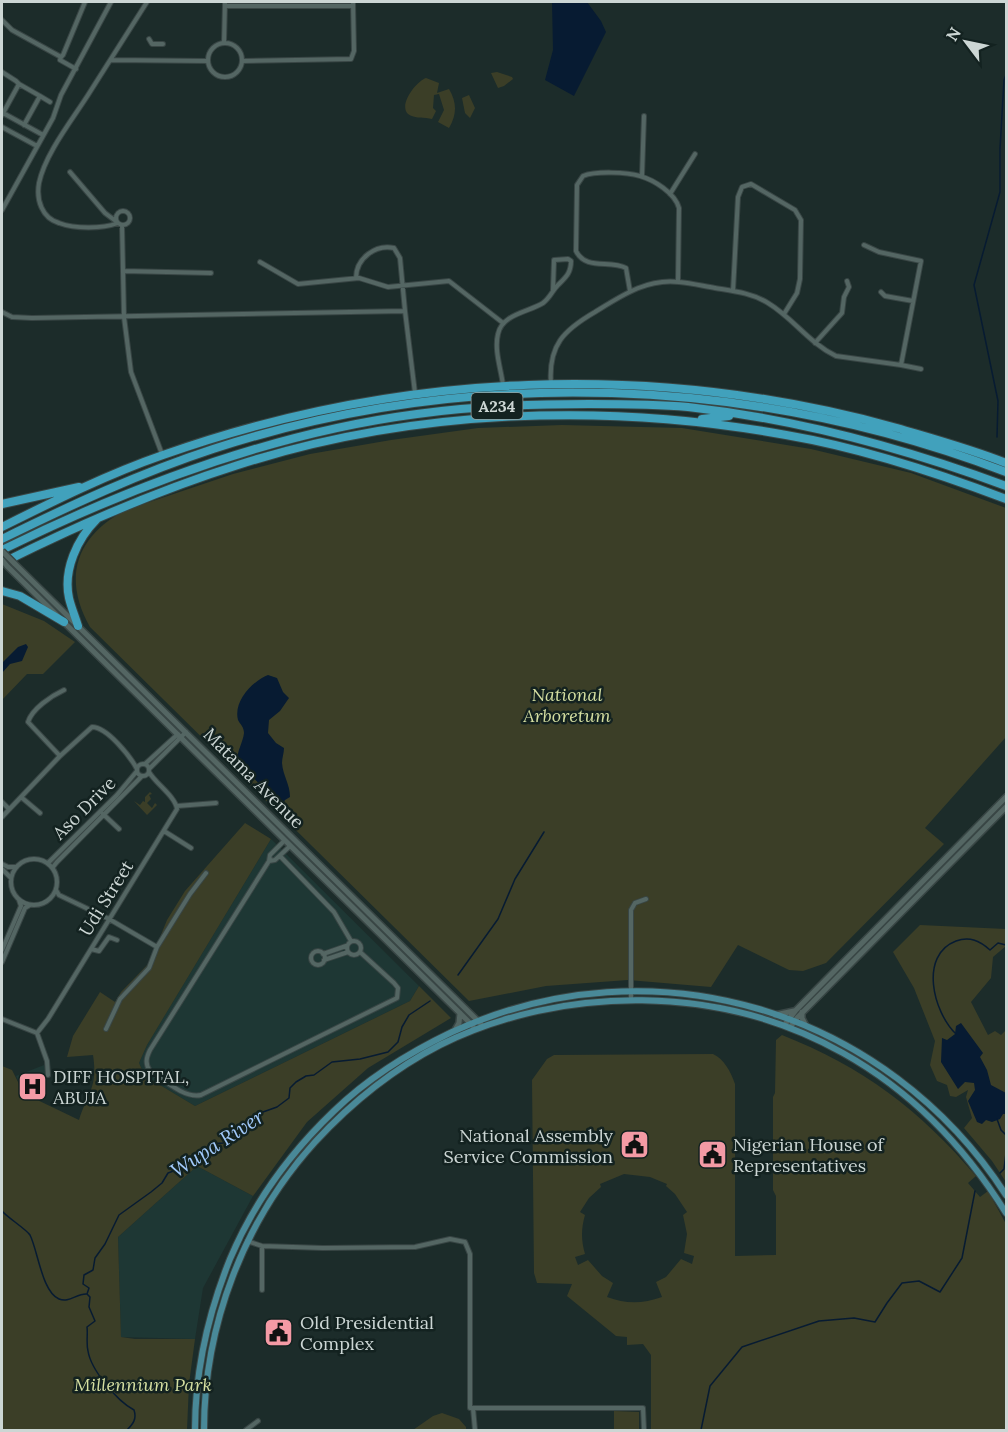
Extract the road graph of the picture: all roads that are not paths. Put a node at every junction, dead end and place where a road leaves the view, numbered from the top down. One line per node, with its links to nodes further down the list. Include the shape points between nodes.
1 (85, 2): 11 (street)
2 (111, 2): 15 (street)
3 (147, 2): 12 (street)
4 (225, 4): 5 (street); 9 (street)
5 (296, 4): 6 (street)
6 (353, 4): 14 (street, via 351,59)
7 (2, 20): 11 (street, via 12,30)
8 (149, 39): 10 (street, via 152,44)
9 (224, 43): 13 (street, via 213,47); 14 (street, via 239,50)
10 (163, 44)
11 (61, 57): 15 (street)
12 (111, 60): 13 (street); 33 (street, via 46,163 39,194 45,216 62,224)
13 (208, 61): 14 (street, via 213,73 224,78 239,71)
14 (242, 61)
15 (76, 69): 24 (street)
16 (2, 72): 17 (street)
17 (19, 84): 18 (street); 20 (street)
18 (40, 96): 19 (street); 22 (street)
19 (50, 102)
20 (2, 114): 22 (street)
21 (644, 116): 28 (street)
22 (24, 125): 24 (street)
23 (2, 127): 25 (street)
24 (43, 135): 25 (street)
25 (37, 146): 31 (street)
26 (695, 154): 29 (street)
27 (70, 172): 33 (street, via 105,213)
28 (642, 176): 29 (street); 43 (street, via 588,174 578,185 579,256 589,263 626,268)
29 (670, 194): 40 (street, via 679,208)
30 (2, 195): 31 (street)
31 (8, 199): 32 (street)
32 (2, 210)
33 (119, 223): 36 (street)
34 (864, 245): 46 (street, via 921,261)
35 (260, 262): 38 (street, via 298,284)
36 (123, 271): 37 (street); 50 (street)
37 (211, 273)
38 (356, 278): 41 (street, via 385,287); 41 (street, via 358,267 370,253 390,247 399,253)
39 (847, 281): 52 (street, via 842,313)
40 (678, 282): 43 (street, via 652,283); 44 (street)
41 (402, 286): 47 (street); 51 (street, via 451,282)
42 (553, 290): 42 (street, via 570,272 570,260 554,260); 51 (street, via 543,303)
43 (630, 291): 55 (street, via 565,333 551,360)
44 (733, 291): 49 (street, via 766,302); 49 (street, via 738,197 742,187 751,184 795,210 801,220 800,279)
45 (881, 292): 46 (street)
46 (914, 301): 53 (street)
47 (405, 311): 50 (street); 57 (street)
48 (2, 312): 50 (street, via 32,318)
49 (784, 314): 52 (street)
50 (124, 317): 70 (street, via 130,372)
51 (503, 323): 56 (street, via 497,343)
52 (816, 344): 53 (street, via 836,356)
53 (901, 365): 54 (street)
54 (921, 369)
55 (551, 384): 56 (highway); 58 (highway, via 637,385)
56 (503, 385): 57 (highway)
57 (416, 393): 59 (highway)
58 (737, 394): 60 (highway); 71 (highway, via 881,424)
59 (369, 401): 62 (highway); 70 (highway, via 261,424)
60 (781, 410): 62 (highway, A234, via 654,394 548,393 486,395); 65 (highway, A234)
61 (738, 415): 63 (highway); 64 (highway, A234, via 654,405 511,405 416,414); 68 (highway, A234)
62 (333, 417): 79 (highway, A234, via 181,460)
63 (686, 421): 66 (highway, via 535,416); 75 (highway, via 786,434 836,446 919,468)
64 (332, 430): 66 (highway); 80 (highway, A234, via 198,467 123,495)
65 (880, 431): 67 (highway, A234); 68 (highway, via 881,441)
66 (377, 432): 77 (highway, via 239,464)
67 (900, 437): 69 (highway, via 891,444); 72 (highway, A234)
68 (877, 444): 69 (highway, A234)
69 (897, 450): 74 (highway, A234)
70 (163, 455): 73 (highway)
71 (1006, 463)
72 (1006, 472)
73 (93, 484): 76 (highway); 78 (highway)
74 (1006, 486)
75 (1006, 499)
76 (2, 504)
77 (99, 517): 81 (highway); 84 (highway, via 81,540 70,567 69,597)
78 (2, 527)
79 (2, 538)
80 (2, 550): 84 (main road, Matama Avenue, bridge)
81 (3, 563): 83 (main road, Matama Avenue)
82 (2, 591): 83 (highway, via 20,596)
83 (64, 622): 86 (main road, Matama Avenue)
84 (78, 626): 85 (main road, Matama Avenue)
85 (105, 652): 86 (main road); 88 (main road, Matama Avenue)
86 (100, 657): 89 (main road, Matama Avenue)
87 (63, 690): 90 (street, via 30,716 28,722)
88 (184, 730): 89 (street); 118 (main road, Matama Avenue)
89 (179, 736): 92 (street); 94 (street); 121 (main road, Matama Avenue)
90 (60, 756): 91 (street, via 96,727 107,733); 97 (street)
91 (133, 761): 92 (street); 93 (street)
92 (143, 764): 93 (street, Aso Drive); 94 (street)
93 (137, 770): 95 (street); 114 (street, Aso Drive)
94 (149, 771): 95 (street, Aso Drive); 96 (street)
95 (143, 776): 96 (street); 105 (street, Aso Drive)
96 (154, 781): 101 (street)
97 (21, 796): 103 (street); 104 (street)
98 (1006, 797): 141 (main road)
99 (2, 802): 103 (street)
100 (216, 803): 101 (street)
101 (177, 806): 108 (street, Udi Street)
102 (1006, 807): 141 (main road)
103 (9, 809): 106 (street)
104 (40, 813)
105 (103, 814): 107 (street); 117 (street, Aso Drive)
106 (2, 817)
107 (119, 829)
108 (164, 831): 111 (street); 127 (street, Udi Street)
109 (283, 842): 113 (street)
110 (289, 847): 112 (street)
111 (191, 848)
112 (280, 856): 113 (street); 129 (street, via 334,912)
113 (269, 861): 135 (street, via 150,1050 146,1062 150,1071 187,1094 201,1095 397,998 394,983)
114 (48, 863): 116 (street, via 30,859); 117 (street)
115 (2, 864): 116 (street)
116 (16, 867): 122 (street)
117 (53, 868): 123 (street)
118 (324, 868): 121 (main road); 145 (main road, Matama Avenue)
119 (2, 869): 122 (street)
120 (206, 873): 131 (street)
121 (319, 873): 142 (main road, Matama Avenue)
122 (11, 878): 124 (street, via 13,892)
123 (56, 890): 126 (street, via 45,903); 127 (street)
124 (19, 899): 126 (street); 132 (street, via 21,906)
125 (646, 899): 139 (street, via 635,903 631,910)
126 (31, 905): 138 (street, via 23,912)
127 (109, 920): 131 (street); 133 (street, Udi Street)
128 (117, 940): 133 (street, via 109,937 99,951)
129 (351, 941): 130 (street); 135 (street, via 359,943)
130 (346, 946): 134 (street); 136 (street)
131 (157, 947): 151 (street, via 149,968 120,999)
132 (2, 950)
133 (91, 950): 154 (street, Udi Street)
134 (348, 952): 135 (street); 137 (street)
135 (360, 952)
136 (323, 954): 137 (street); 137 (street, via 315,952 312,960 318,965)
137 (324, 960)
138 (2, 962)
139 (630, 992): 140 (street); 143 (main road, via 699,996); 145 (main road, via 544,1000)
140 (631, 1000): 149 (main road, via 545,1009); 150 (main road, via 699,1005)
141 (799, 1011): 143 (main road); 146 (main road); 148 (main road)
142 (460, 1013): 147 (main road, Matama Avenue); 153 (main road)
143 (775, 1015): 146 (main road)
144 (2, 1019): 154 (street)
145 (478, 1020): 147 (main road); 149 (main road, Matama Avenue)
146 (791, 1020): 148 (main road); 150 (main road)
147 (471, 1023): 152 (main road, Matama Avenue); 153 (main road)
148 (806, 1026): 156 (main road, via 866,1056 918,1093 961,1135)
149 (485, 1027): 152 (main road)
150 (787, 1027): 157 (main road, via 862,1065 919,1107 974,1165)
151 (106, 1029)
152 (476, 1030): 158 (main road, via 408,1063 336,1120 287,1175)
153 (454, 1031): 163 (main road, via 404,1056 359,1088 317,1127 267,1189 234,1250 210,1316 200,1363)
154 (37, 1033): 155 (street)
155 (48, 1076)
156 (1006, 1196)
157 (1006, 1213)
158 (247, 1241): 159 (street); 164 (main road, via 215,1333 206,1381)
159 (262, 1246): 160 (street); 161 (street, via 401,1247 450,1239 465,1242 470,1254)
160 (262, 1290)
161 (473, 1408): 166 (street); 167 (street, via 643,1408)
162 (258, 1421): 165 (street)
163 (195, 1431)
164 (204, 1431)
165 (246, 1431)
166 (475, 1431)
167 (644, 1431)

